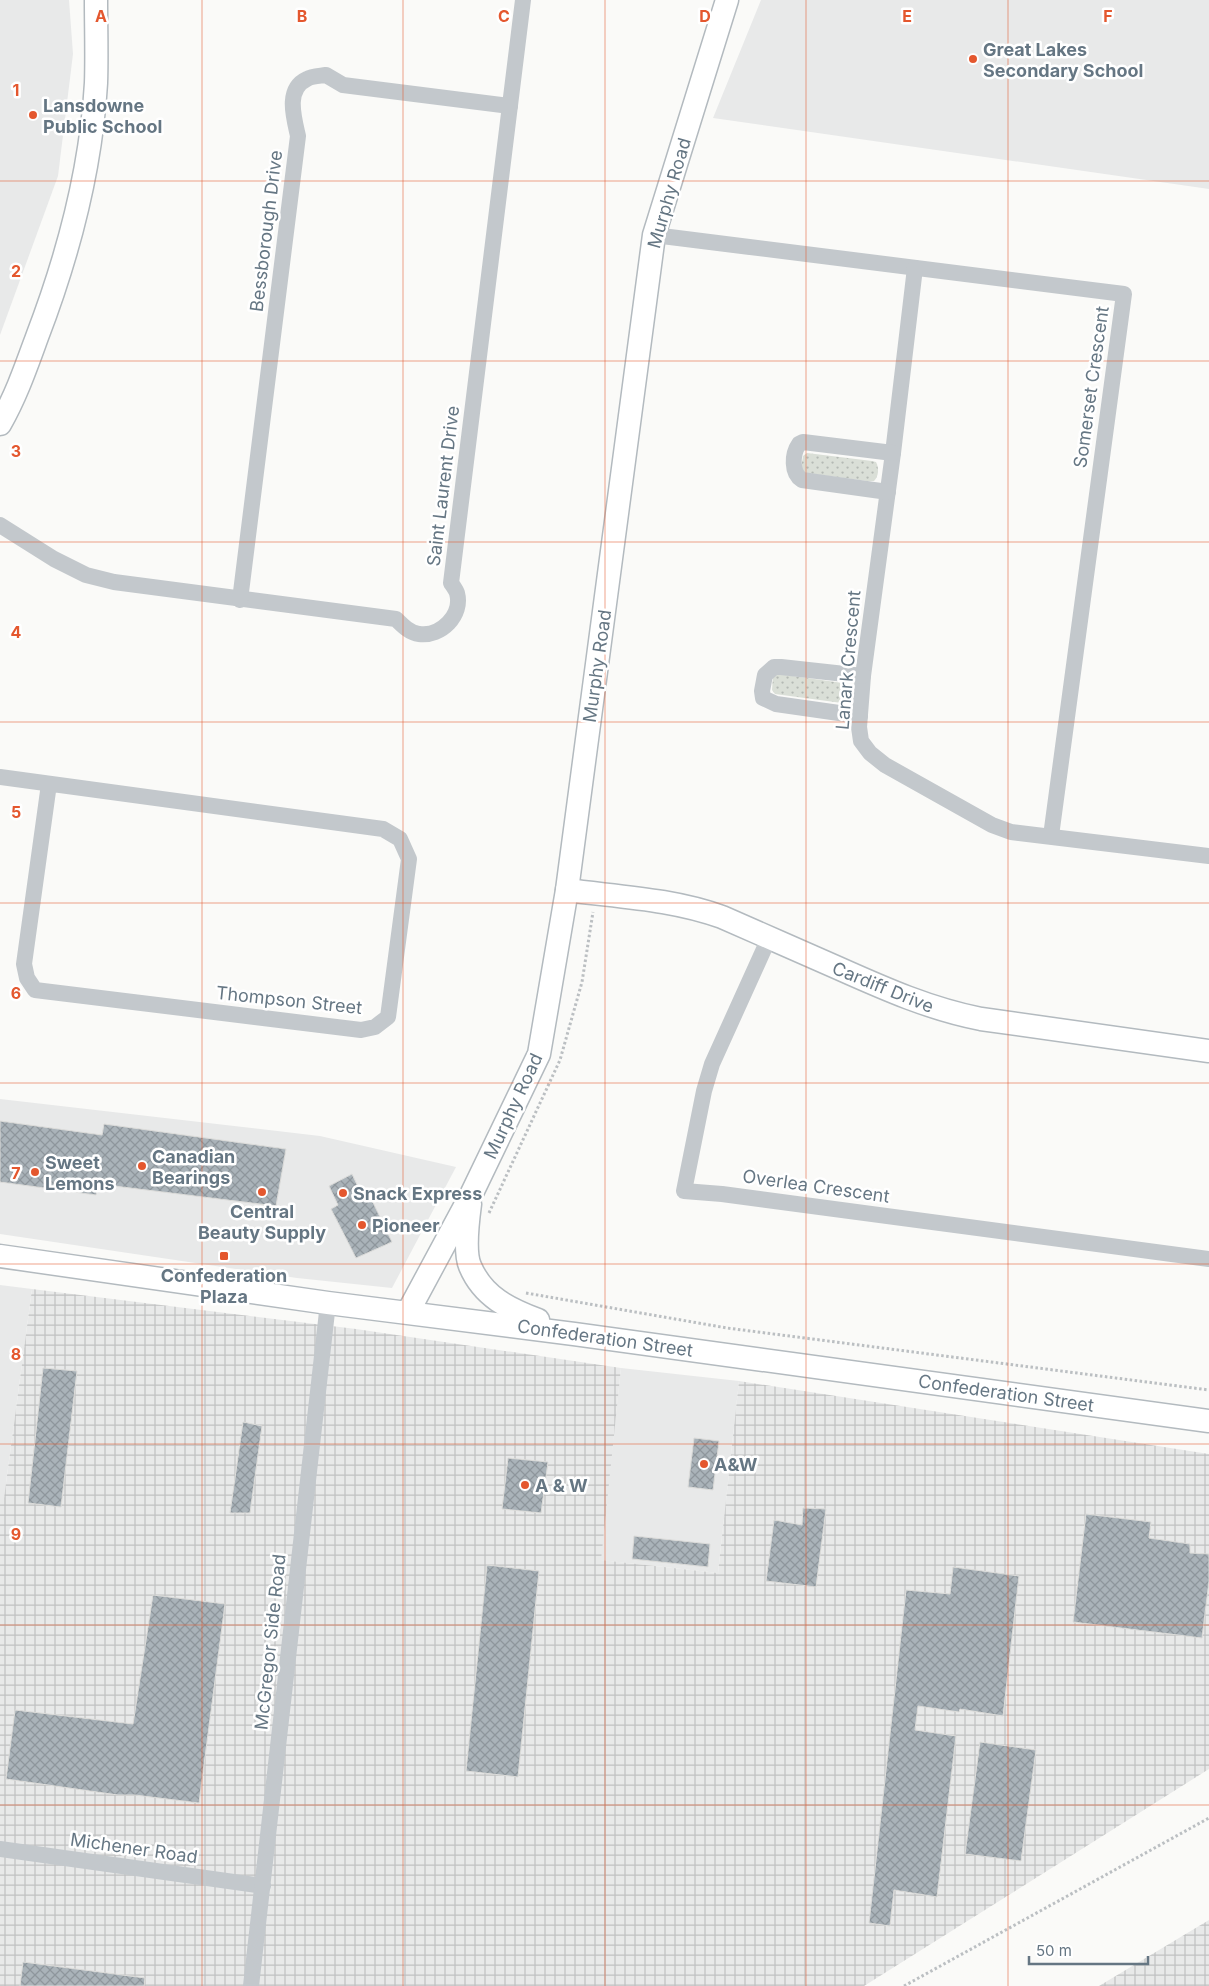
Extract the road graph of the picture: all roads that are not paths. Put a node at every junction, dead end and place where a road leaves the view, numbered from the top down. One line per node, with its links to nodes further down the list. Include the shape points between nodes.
1 (96, 0): 7 (street, via 96,84 88,153 75,217 53,296 13,401)
2 (523, 0): 4 (street, Saint Laurent Drive)
3 (727, 0): 5 (street, Murphy Road)
4 (510, 106): 11 (street, Bessborough Drive, via 343,85 326,75 306,79 296,89 292,109 298,136); 11 (street, Saint Laurent Drive, via 451,583 457,593 458,605 453,618 444,628 419,634 405,628 396,619)
5 (654, 235): 6 (street, Somerset Crescent); 18 (street, Murphy Road)
6 (915, 268): 8 (street, Lanark Crescent); 16 (street, Somerset Crescent, via 1124,294)
7 (0, 424)
8 (893, 453): 9 (street, Lanark Crescent); 9 (street, via 803,442 796,447 794,471 802,480)
9 (888, 492): 12 (street, Lanark Crescent)
10 (0, 525): 11 (street, Saint Laurent Drive, via 86,575)
11 (240, 600)
12 (863, 676): 13 (street, Lanark Crescent); 13 (street, via 782,666 768,670 762,682 763,698 776,704)
13 (860, 716): 16 (street, Lanark Crescent, via 861,741 885,765 992,825 1011,832)
14 (0, 777): 15 (street, Thompson Street)
15 (49, 784): 15 (street, Thompson Street, via 24,964 27,978 35,990 361,1030 376,1028 388,1017 409,858 400,839 383,829)
16 (1051, 836): 17 (street, Lanark Crescent)
17 (1209, 856)
18 (567, 890): 19 (street, Cardiff Drive, via 688,906); 21 (street, Murphy Road, via 539,1054)
19 (769, 938): 20 (street, Cardiff Drive, via 939,1010 981,1019); 23 (street, Overlea Crescent, via 712,1064 684,1191)
20 (1209, 1051)
21 (471, 1195): 25 (street, Murphy Road); 26 (street, via 467,1231 469,1265 486,1292 514,1311)
22 (0, 1256): 24 (street, Confederation Street)
23 (1209, 1259)
24 (328, 1303): 25 (street, Confederation Street); 29 (street, McGregor Side Road)
25 (408, 1312): 26 (street, Confederation Street)
26 (574, 1334): 27 (street, Confederation Street)
27 (1209, 1421)
28 (0, 1849): 29 (street, Michener Road)
29 (263, 1886): 30 (street, McGregor Side Road)
30 (251, 1986)

